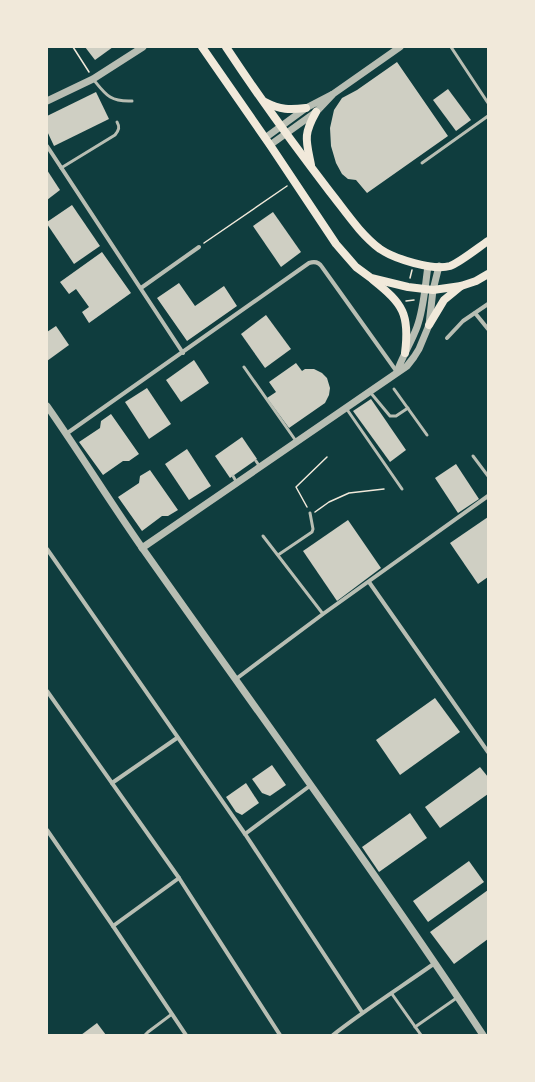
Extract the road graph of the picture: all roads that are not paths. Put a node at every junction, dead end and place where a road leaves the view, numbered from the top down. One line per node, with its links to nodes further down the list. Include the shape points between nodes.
1 (143, 47): 6 (street)
2 (202, 47): 17 (main road)
3 (226, 47): 9 (main road)
4 (400, 47): 7 (street)
5 (451, 47): 11 (lane)
6 (93, 79): 8 (lane, via 110,98); 10 (street)
7 (333, 94): 12 (street); 13 (street)
8 (132, 101)
9 (262, 101): 12 (main road, via 281,109); 16 (main road)
10 (47, 102)
11 (488, 103)
12 (306, 108): 16 (street)
13 (316, 112): 16 (street); 22 (main road, via 306,136)
14 (488, 116): 20 (lane)
15 (117, 122): 21 (lane, via 119,131)
16 (283, 130): 17 (street); 18 (street); 22 (main road)
17 (265, 138): 18 (main road)
18 (270, 145): 28 (main road, via 336,244 356,267)
19 (47, 146): 21 (street)
20 (422, 163)
21 (61, 168): 30 (street)
22 (311, 168): 25 (main road, via 362,232 381,250 394,257)
23 (488, 241): 26 (main road, via 450,266)
24 (199, 247): 30 (street)
25 (428, 266): 26 (main road); 31 (street)
26 (439, 266): 32 (street)
27 (488, 274): 29 (main road)
28 (371, 278): 31 (main road); 39 (main road, via 392,296 402,309 407,330)
29 (461, 286): 32 (main road); 35 (main road, via 444,300)
30 (141, 288): 38 (street)
31 (424, 290): 32 (main road); 39 (street, via 417,326)
32 (433, 290): 35 (street)
33 (488, 304): 34 (street)
34 (475, 313): 36 (street); 37 (street, via 456,327)
35 (429, 325): 41 (street, via 414,357 407,366)
36 (488, 329)
37 (447, 338)
38 (183, 353): 41 (street, via 309,263 317,262); 47 (street)
39 (405, 353): 41 (street)
40 (244, 367): 49 (lane)
41 (397, 372): 43 (street)
42 (394, 389): 46 (lane)
43 (370, 391): 45 (street); 46 (lane, via 392,417)
44 (47, 406): 47 (street)
45 (346, 408): 49 (street); 52 (lane)
46 (408, 408): 48 (lane)
47 (66, 434): 56 (street)
48 (427, 435)
49 (296, 442): 56 (street, via 258,464)
50 (473, 456): 51 (lane)
51 (488, 476)
52 (402, 489)
53 (488, 496): 59 (street, via 375,575)
54 (310, 513): 58 (lane, via 314,529 312,532)
55 (263, 536): 58 (lane)
56 (142, 548): 61 (street)
57 (47, 550): 63 (street)
58 (278, 555): 60 (lane)
59 (369, 582): 60 (street); 64 (street)
60 (323, 614): 61 (street)
61 (236, 679): 66 (street)
62 (47, 691): 65 (street)
63 (177, 738): 65 (street); 68 (street)
64 (488, 752)
65 (112, 783): 69 (street)
66 (311, 785): 68 (street); 71 (street)
67 (47, 830): 70 (street)
68 (245, 834): 74 (street)
69 (179, 878): 70 (street); 79 (street)
70 (113, 926): 75 (street)
71 (435, 963): 72 (street); 73 (street)
72 (392, 994): 74 (street); 76 (lane)
73 (458, 997): 76 (lane); 82 (street)
74 (362, 1012): 80 (street)
75 (172, 1014): 77 (lane); 78 (street)
76 (415, 1027): 81 (lane)
77 (145, 1035)
78 (186, 1035)
79 (280, 1035)
80 (333, 1035)
81 (421, 1035)
82 (483, 1035)

